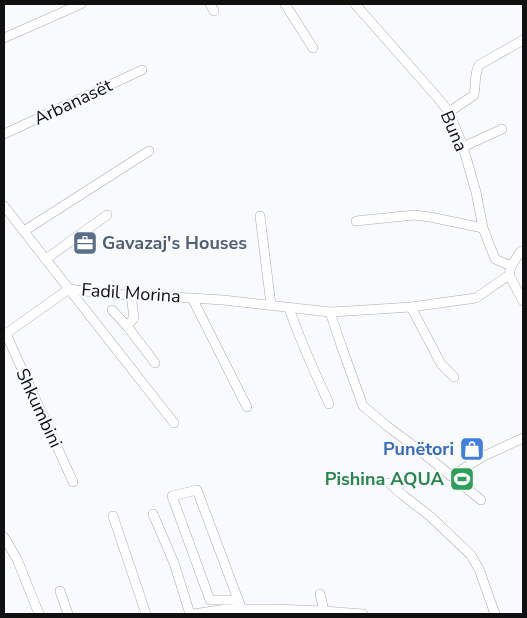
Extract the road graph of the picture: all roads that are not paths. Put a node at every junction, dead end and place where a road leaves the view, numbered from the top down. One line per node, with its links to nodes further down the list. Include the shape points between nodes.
1 (81, 4): 4 (street)
2 (286, 4): 6 (street)
3 (355, 4): 8 (street, Buna)
4 (4, 38)
5 (523, 40): 8 (street, via 480,65 476,70 474,95)
6 (313, 48)
7 (142, 70): 10 (street, Arbanasët)
8 (449, 112): 11 (street, Buna)
9 (502, 129): 11 (street)
10 (4, 134)
11 (463, 147): 17 (street, Buna)
12 (149, 151): 18 (street)
13 (4, 206): 18 (street)
14 (107, 215): 20 (street)
15 (260, 216): 26 (street)
16 (356, 221): 17 (street, via 414,214)
17 (483, 228): 21 (street, Buna, via 495,259)
18 (24, 231): 20 (street)
19 (523, 251): 21 (street, Fadil Morina)
20 (46, 259): 22 (street)
21 (510, 271): 25 (street); 27 (street, Fadil Morina, via 476,298)
22 (69, 288): 23 (street, Fadil Morina); 32 (street, Shkumbini); 37 (street)
23 (131, 295): 24 (street, Fadil Morina); 31 (street, via 134,318)
24 (192, 298): 26 (street, Fadil Morina); 36 (street, Fadil Morina)
25 (523, 301)
26 (271, 305): 28 (street, Fadil Morina)
27 (411, 307): 30 (street, Fadil Morina); 34 (street, via 441,364)
28 (288, 308): 30 (street, Fadil Morina); 35 (street)
29 (112, 310): 31 (street)
30 (330, 312): 39 (street, via 363,406)
31 (127, 326): 33 (street)
32 (5, 334): 40 (street, Shkumbini)
33 (155, 363)
34 (454, 377)
35 (328, 404)
36 (247, 407)
37 (174, 423)
38 (523, 438): 39 (street)
39 (451, 476): 42 (street)
40 (73, 482)
41 (389, 483): 57 (street, via 471,555)
42 (481, 500)
43 (153, 514): 55 (street)
44 (113, 516): 54 (street)
45 (4, 536): 52 (street)
46 (60, 591): 53 (street)
47 (320, 594): 50 (street)
48 (241, 606): 48 (street, via 197,490 172,496 210,600 234,600); 49 (street); 51 (street)
49 (275, 612): 50 (street)
50 (322, 612): 56 (street)
51 (205, 613): 55 (street)
52 (39, 614)
53 (68, 614)
54 (146, 614)
55 (191, 614)
56 (363, 614)
57 (495, 614)

